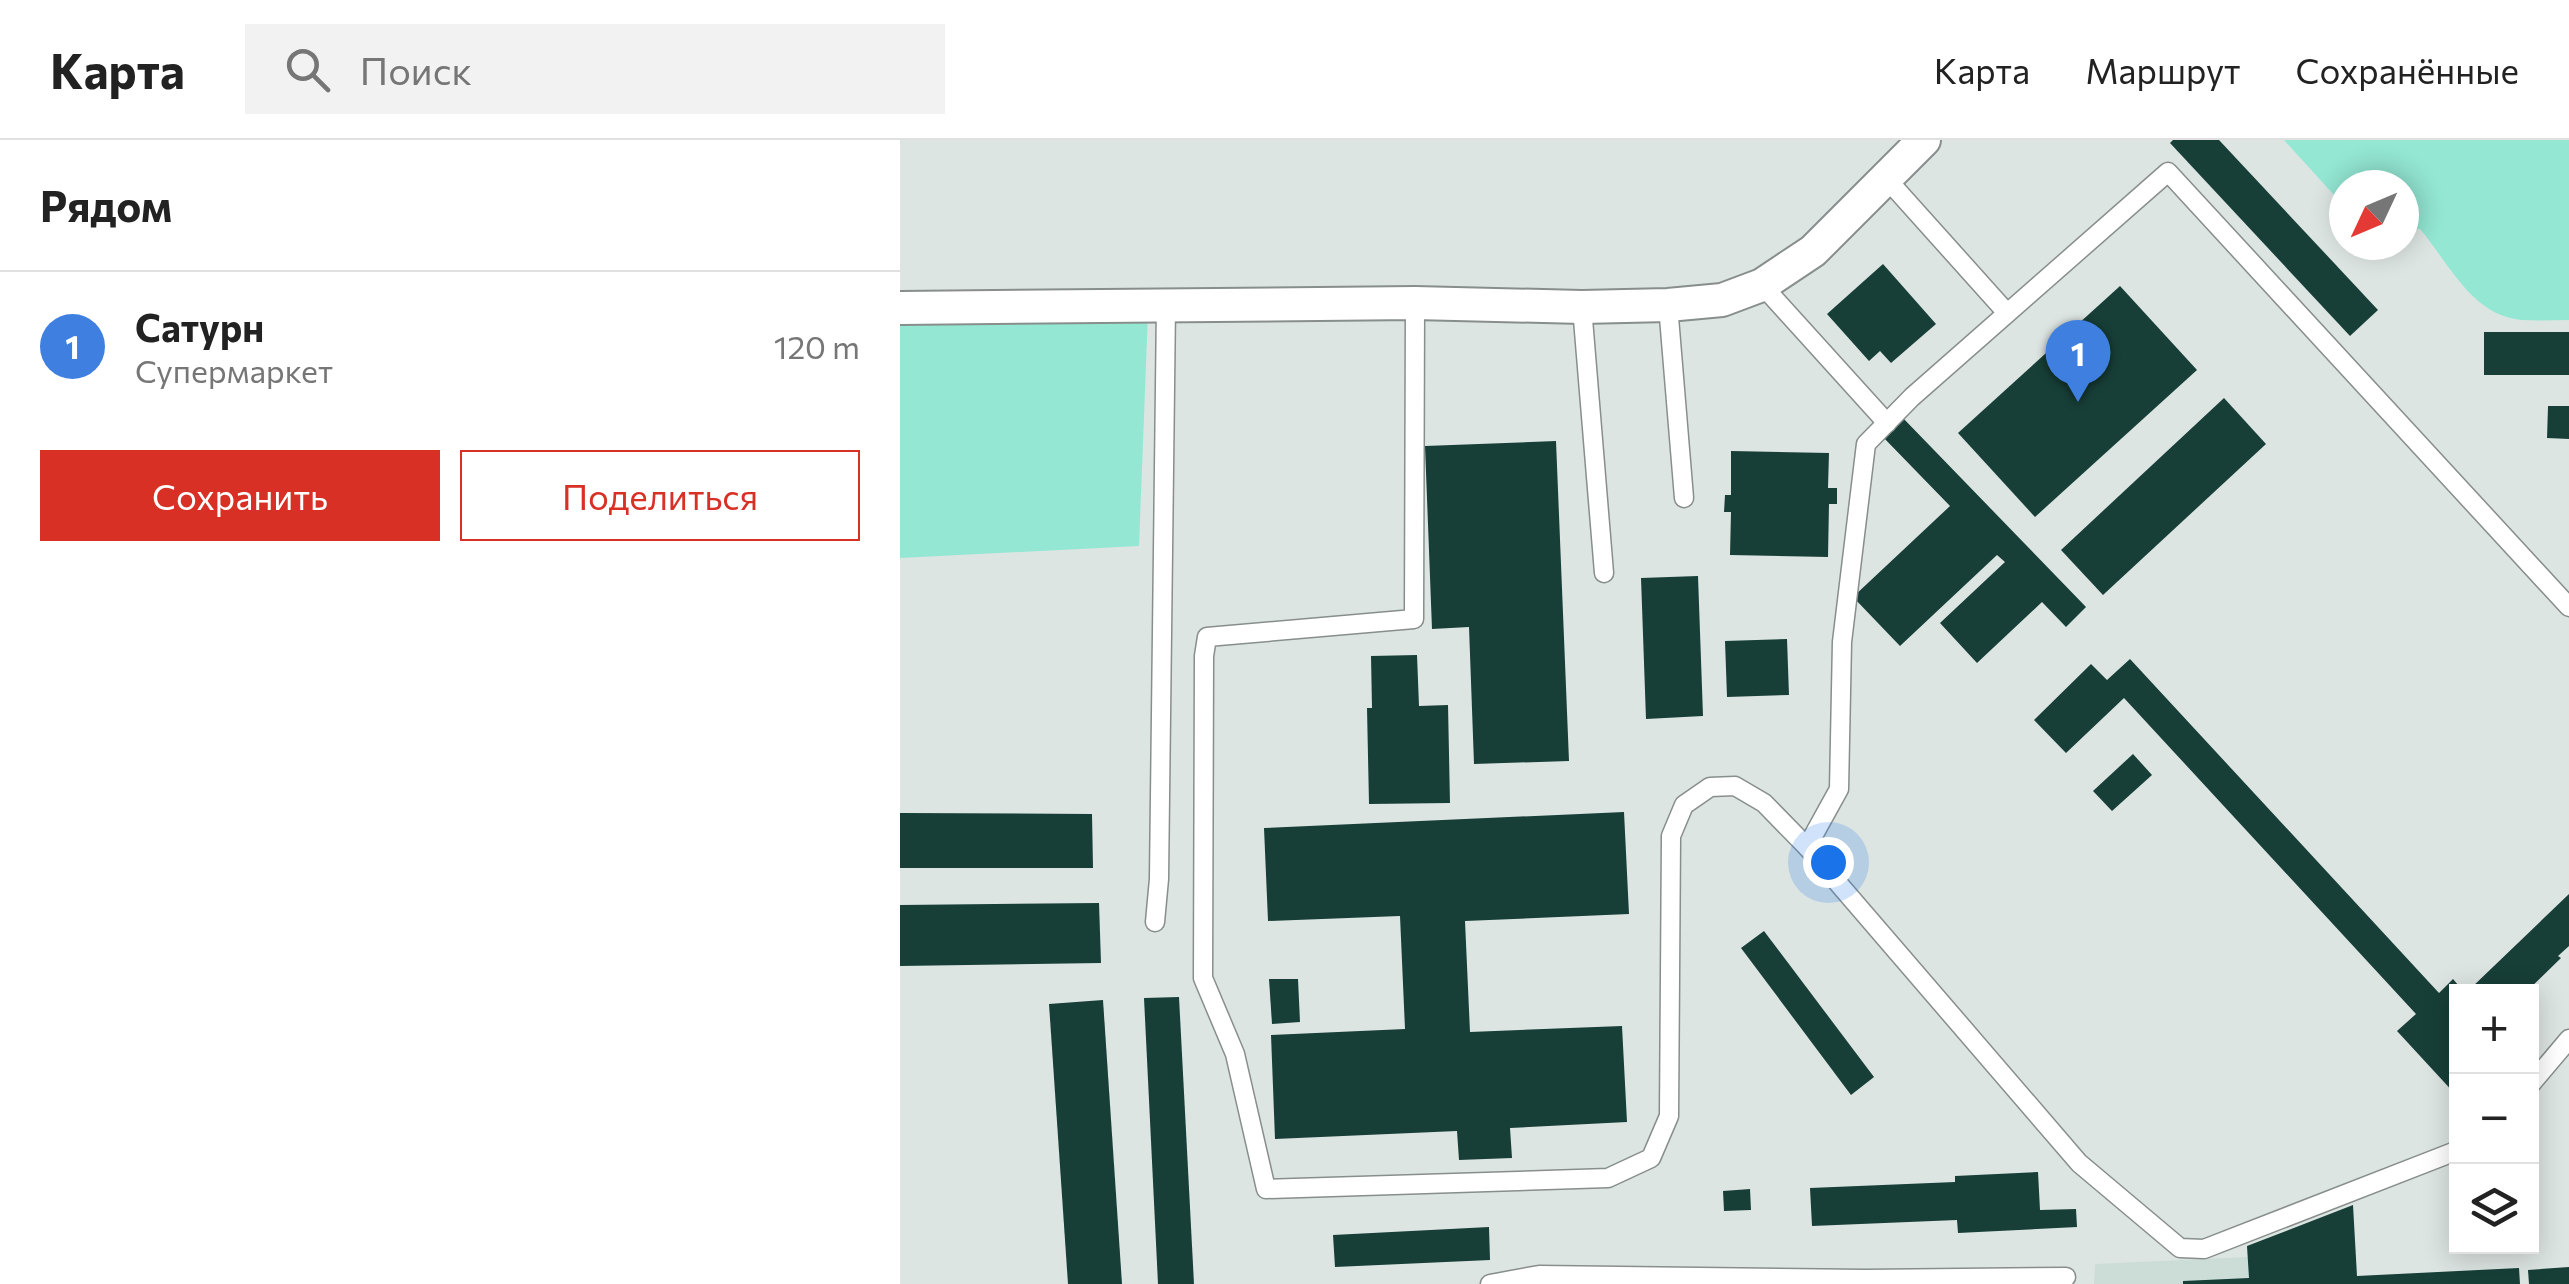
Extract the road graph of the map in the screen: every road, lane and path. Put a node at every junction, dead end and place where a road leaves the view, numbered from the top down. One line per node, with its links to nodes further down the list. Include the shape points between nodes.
1 (1924, 140): 2 (street)
2 (1885, 177): 3 (street, via 1813,252); 9 (lane)
3 (1762, 286): 7 (street, via 1722,300); 10 (lane)
4 (1414, 303): 5 (street); 6 (street); 14 (lane, via 1414,618 1207,637 1203,978 1235,1054 1266,1189 1608,1178 1651,1158 1669,1116 1671,836 1684,805 1710,788 1735,786 1764,802)
5 (1166, 305): 8 (street); 15 (lane)
6 (1582, 306): 7 (street); 12 (lane)
7 (1668, 306): 11 (lane)
8 (900, 308)
9 (2007, 312): 10 (lane); 13 (lane, via 2168,172)
10 (1887, 423): 14 (lane, via 1866,444 1842,642 1839,789)
11 (1684, 498)
12 (1604, 572)
13 (2569, 607)
14 (1806, 847): 18 (lane, via 2078,1163 2180,1248 2204,1249)
15 (1156, 922)
16 (2569, 1038): 17 (lane)
17 (2539, 1075)
18 (2449, 1154)
19 (2066, 1278): 20 (lane)
20 (1865, 1282): 21 (lane, via 1539,1275)
21 (1490, 1284)

